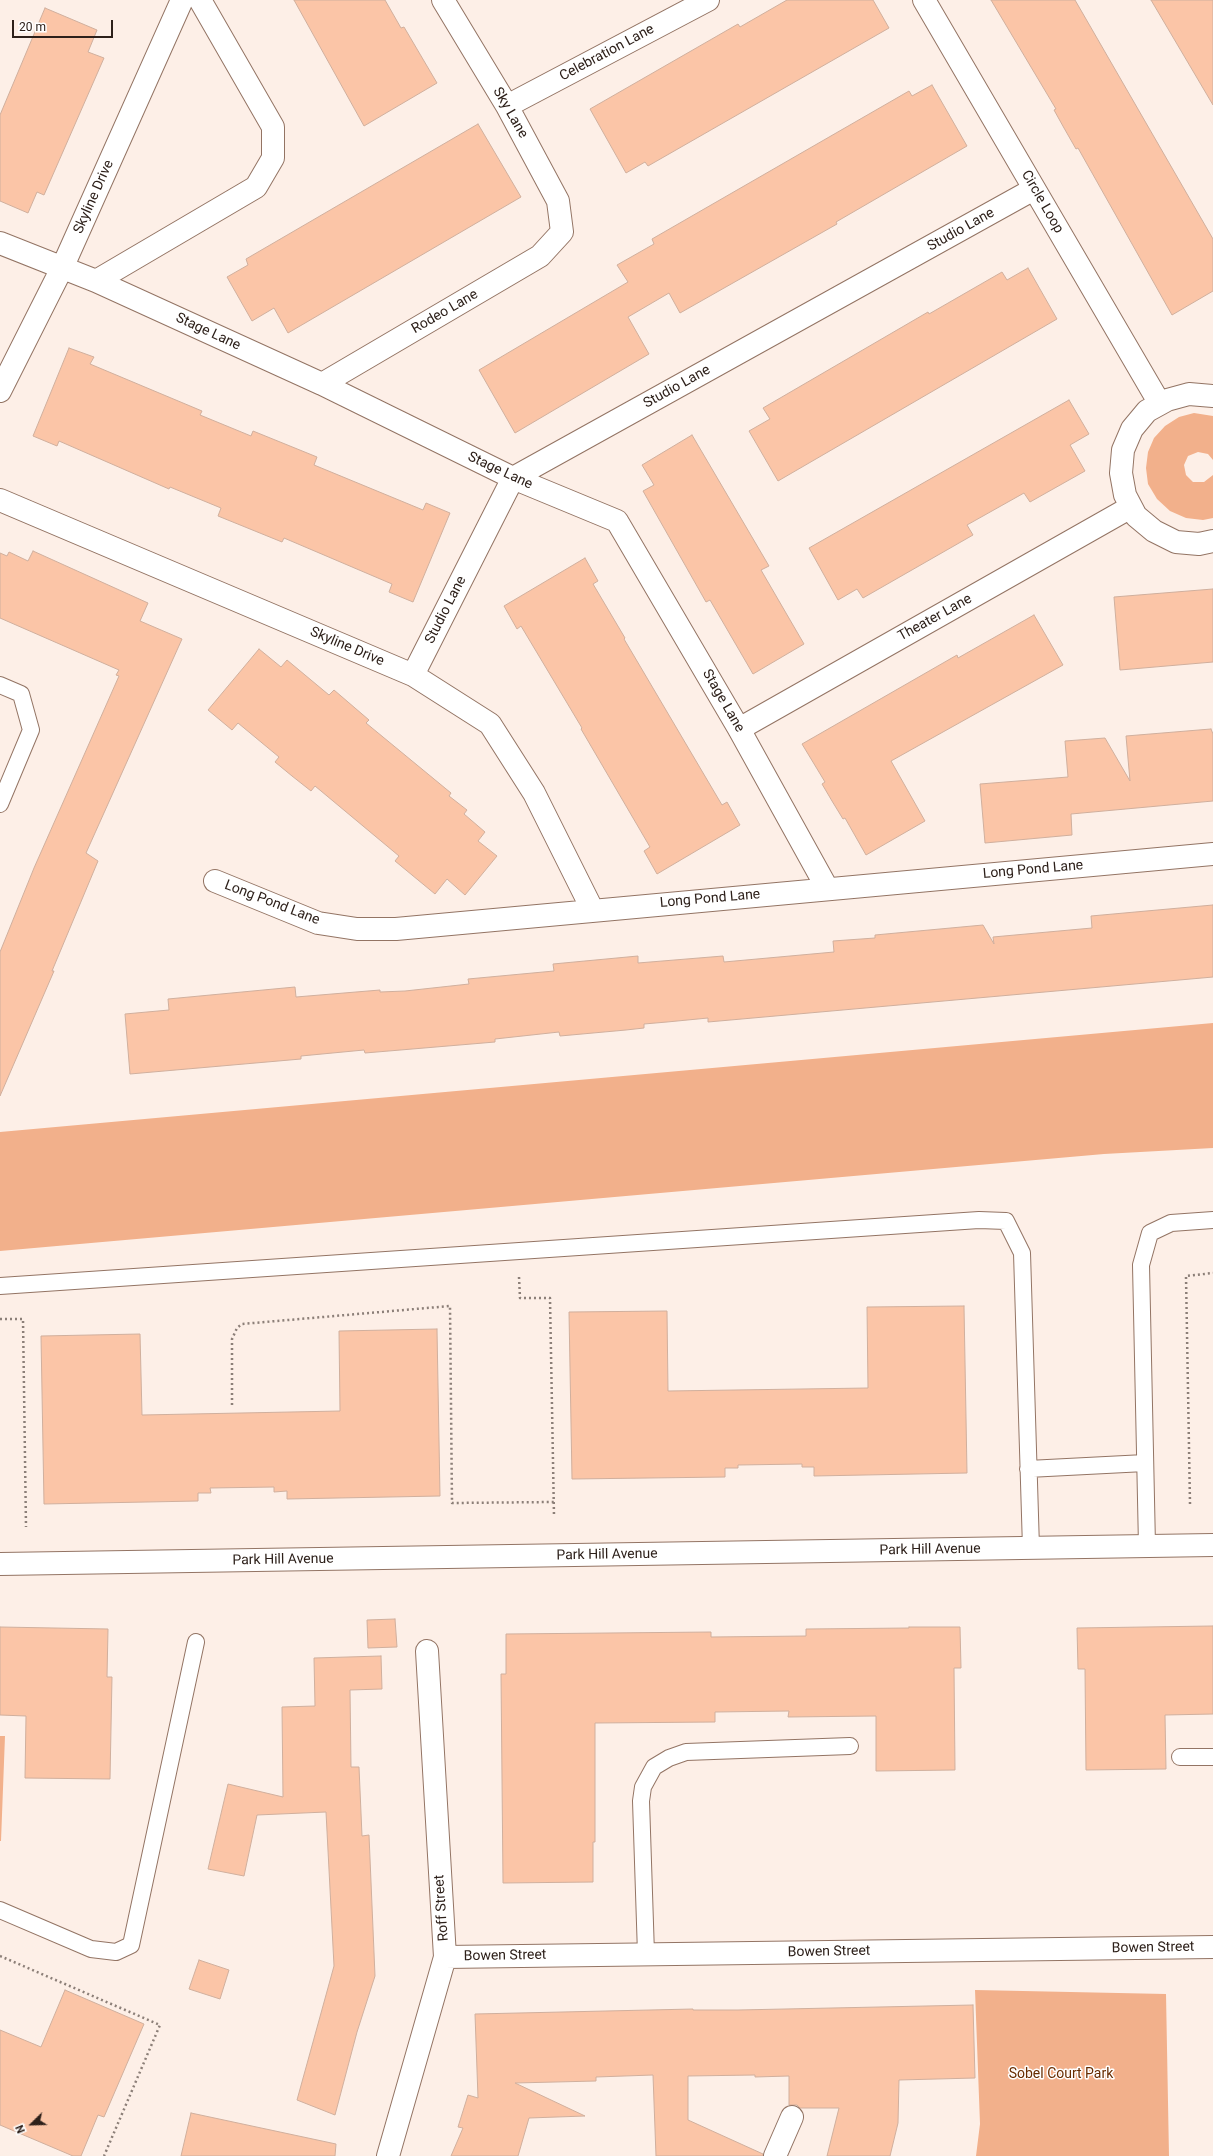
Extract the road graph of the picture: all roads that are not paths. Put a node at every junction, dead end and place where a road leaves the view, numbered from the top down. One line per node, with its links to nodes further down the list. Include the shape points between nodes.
1 (182, 0): 10 (street, Skyline Drive)
2 (200, 0): 11 (street, via 273,126 273,158 256,187)
3 (442, 0): 6 (street, Sky Lane)
4 (708, 0): 6 (street, Celebration Lane)
5 (924, 0): 7 (street, Circle Loop)
6 (506, 106): 8 (street, Sky Lane, via 558,201)
7 (1034, 189): 15 (street, Circle Loop); 16 (street, Studio Lane)
8 (562, 232): 12 (street, Rodeo Lane, via 540,256)
9 (0, 243): 10 (street, Stage Lane)
10 (63, 266): 11 (street, Stage Lane); 13 (street, Skyline Drive)
11 (96, 280): 12 (street, Stage Lane)
12 (322, 384): 16 (street, Stage Lane)
13 (0, 391)
14 (1213, 396): 15 (street, via 1189,394)
15 (1160, 404): 18 (street, via 1147,411 1132,429 1123,450 1121,473 1125,495)
16 (513, 478): 20 (street, Studio Lane); 22 (street, Stage Lane, via 617,521)
17 (0, 500): 20 (street, Skyline Drive)
18 (1131, 507): 19 (street, via 1136,516 1154,531 1176,542 1200,544); 22 (street, Theater Lane)
19 (1213, 541)
20 (413, 675): 27 (street, Skyline Drive, via 490,724 534,793)
21 (0, 685): 23 (lane, via 21,694 31,730)
22 (739, 729): 26 (street, Stage Lane)
23 (0, 804)
24 (1213, 854): 26 (street, Long Pond Lane)
25 (215, 881): 27 (street, Long Pond Lane, via 318,924 357,929 396,929)
26 (827, 888): 27 (street, Long Pond Lane)
27 (593, 911)
28 (1213, 1220): 30 (lane, via 1171,1223 1150,1233 1141,1265)
29 (0, 1286): 31 (lane, via 979,1220 1006,1221 1022,1253)
30 (1145, 1463): 31 (lane); 33 (lane)
31 (1028, 1469): 34 (lane)
32 (1213, 1545): 33 (street, Park Hill Avenue)
33 (1147, 1546): 34 (street, Park Hill Avenue)
34 (1031, 1548): 35 (street, Park Hill Avenue)
35 (0, 1564)
36 (196, 1642): 41 (lane, via 131,1945 116,1952 90,1949)
37 (427, 1652): 44 (street, Roff Street)
38 (850, 1746): 43 (lane, via 686,1752 654,1767 643,1787 641,1802)
39 (1180, 1757): 40 (lane)
40 (1213, 1757)
41 (0, 1910)
42 (1213, 1947): 43 (street, Bowen Street)
43 (646, 1954): 44 (street, Bowen Street)
44 (445, 1957): 46 (street, Roff Street)
45 (792, 2117): 47 (street)
46 (388, 2156)
47 (775, 2156)

